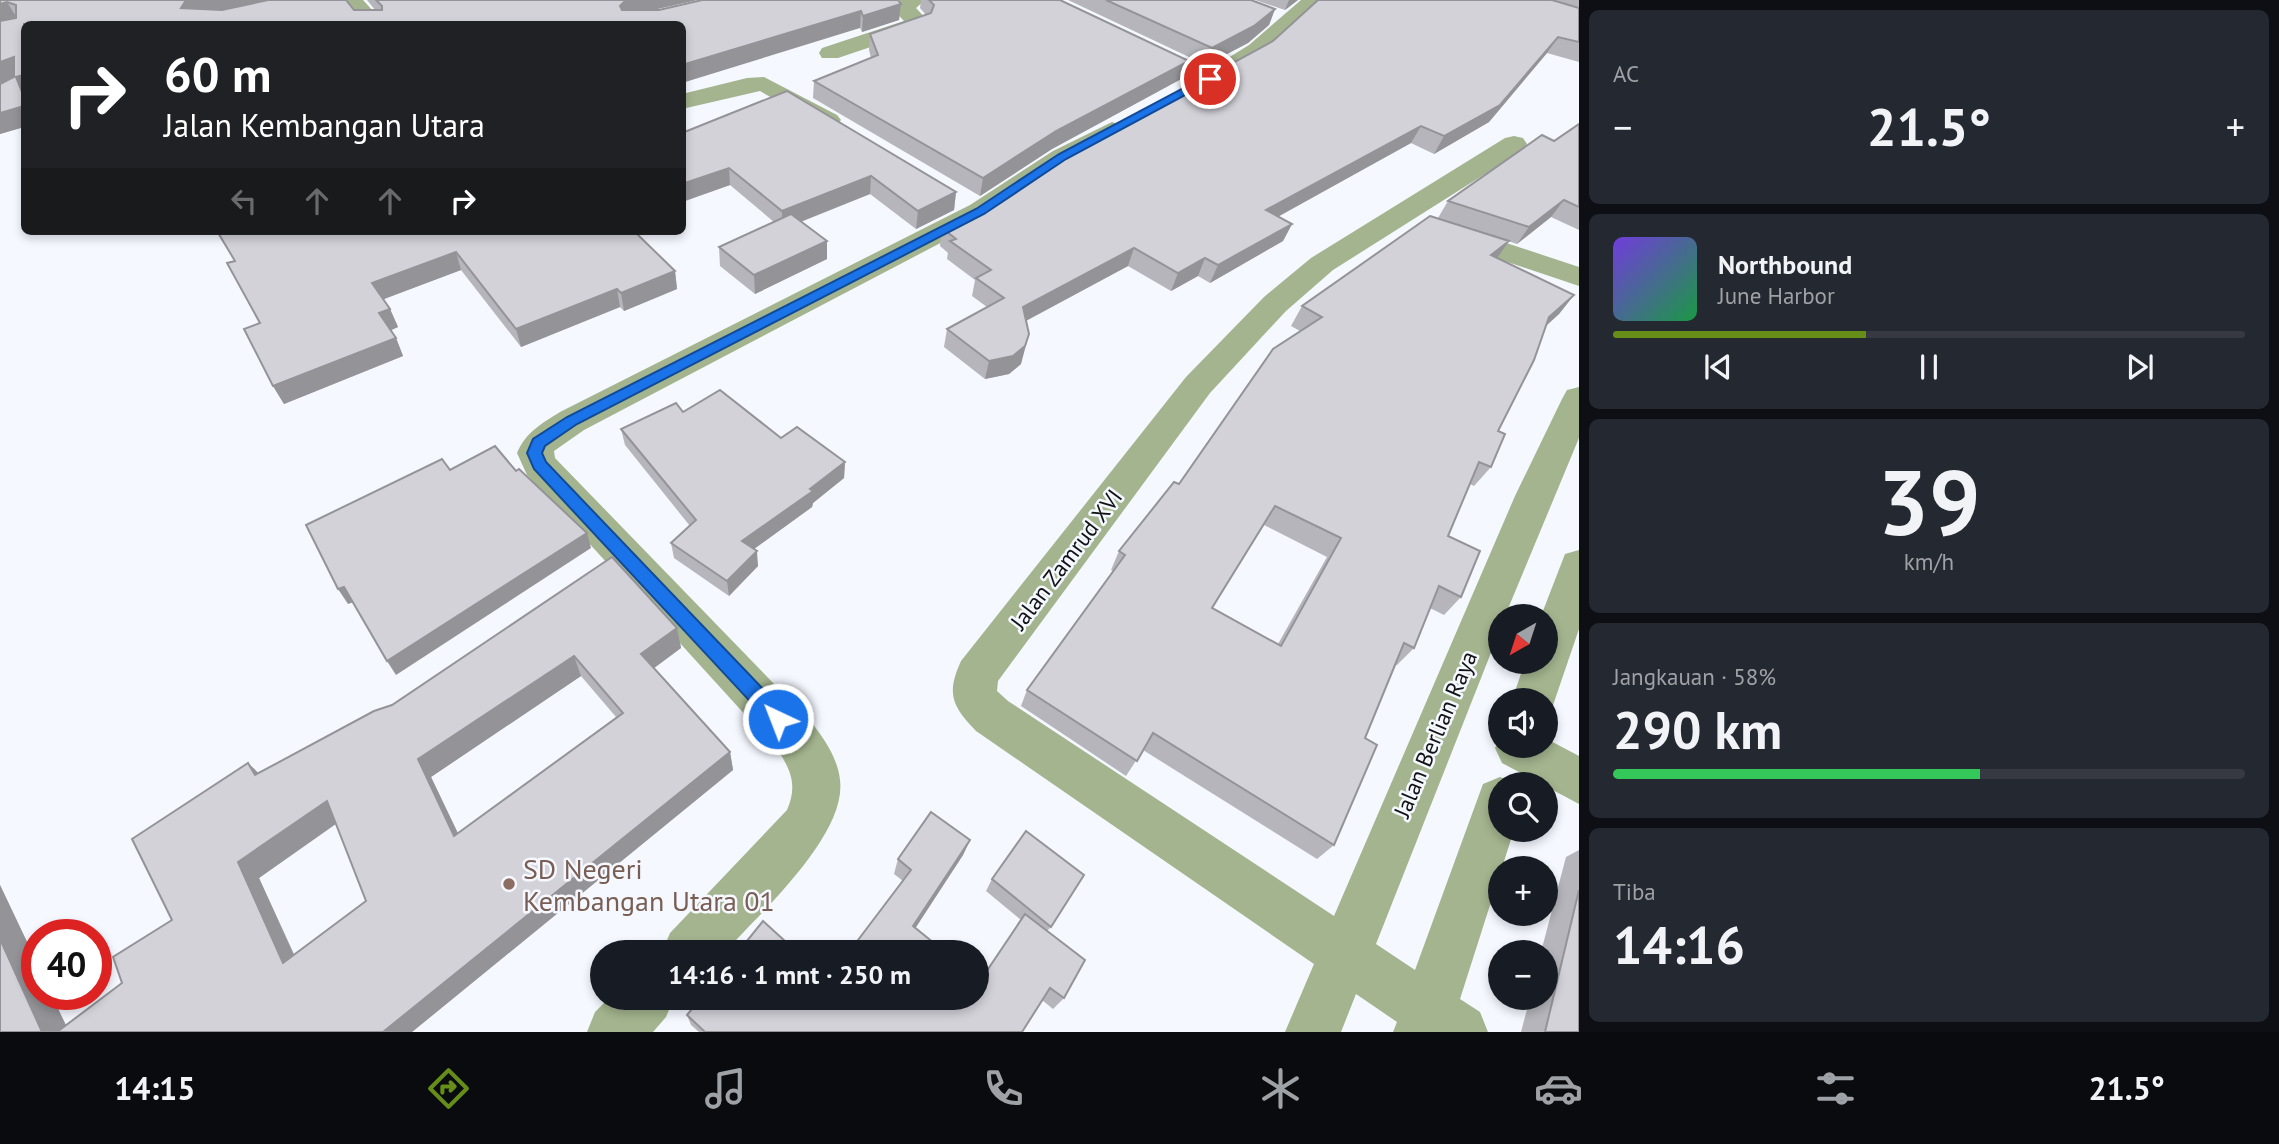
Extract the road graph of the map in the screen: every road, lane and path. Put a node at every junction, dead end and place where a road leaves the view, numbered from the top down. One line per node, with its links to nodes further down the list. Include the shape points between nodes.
1 (351, 0): 4 (street)
2 (914, 0): 5 (street, via 903,8 919,23)
3 (1291, 12): 6 (street, via 1257,50)
4 (371, 21)
5 (830, 52)
6 (1197, 81)
7 (686, 101): 9 (street, via 764,84)
8 (1136, 118): 19 (street, via 572,421 539,443 535,453 540,465 606,563 795,737 811,757 819,782 804,827)
9 (854, 135)
10 (1514, 144): 11 (street, Jalan Zamrud XVI)
11 (1398, 216): 12 (street); 20 (street, Jalan Zamrud XVI, via 1322,264 1275,304 1198,385 977,675 974,698 992,716)
12 (1579, 277)
13 (1579, 399): 20 (street, Jalan Berlian Raya)
14 (1579, 566): 15 (street)
15 (1538, 688)
16 (1514, 759): 17 (street)
17 (1579, 781)
18 (1488, 842): 22 (street)
19 (700, 940)
20 (1343, 954): 22 (street); 24 (street, Jalan Berlian Raya)
21 (636, 1010): 23 (street)
22 (1436, 1025)
23 (615, 1032)
24 (1313, 1032)

